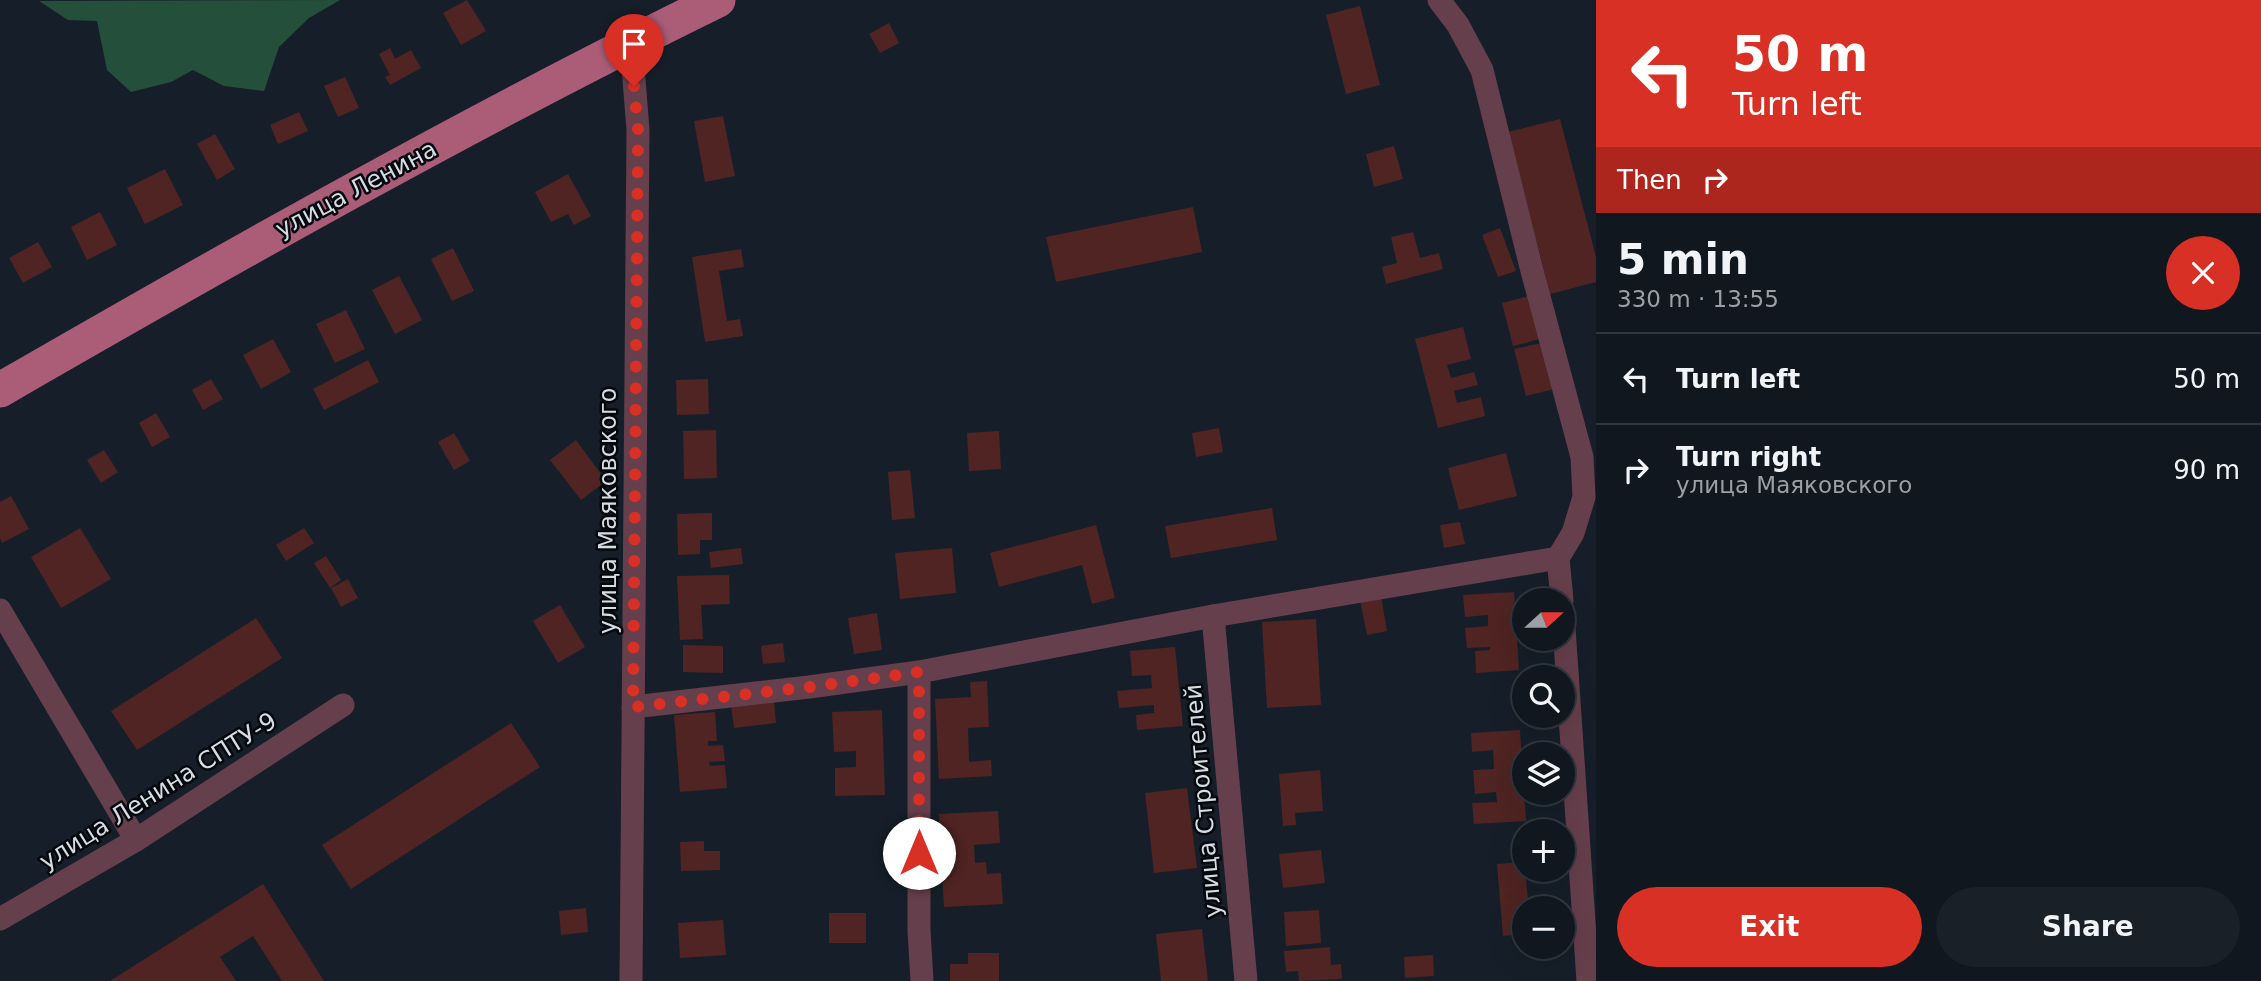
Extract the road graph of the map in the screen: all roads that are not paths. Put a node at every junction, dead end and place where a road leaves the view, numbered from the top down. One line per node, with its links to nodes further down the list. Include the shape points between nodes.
1 (718, 0): 3 (main road, улица Ленина)
2 (1439, 0): 5 (street, via 1482,70 1582,457 1584,497 1573,533)
3 (631, 42): 4 (main road, улица Ленина, via 288,225); 12 (street, улица Маяковского, via 638,130)
4 (0, 390)
5 (1558, 558): 6 (street); 8 (street)
6 (1561, 588)
7 (0, 610): 13 (street)
8 (1213, 616): 10 (street); 17 (street, улица Строителей)
9 (1566, 651): 18 (street)
10 (919, 672): 12 (street); 16 (street)
11 (343, 705): 13 (street, улица Ленина СПТУ-9)
12 (633, 707): 15 (street, улица Маяковского)
13 (136, 840): 14 (street, улица Ленина СПТУ-9)
14 (0, 919)
15 (631, 981)
16 (922, 981)
17 (1245, 981)
18 (1588, 981)

